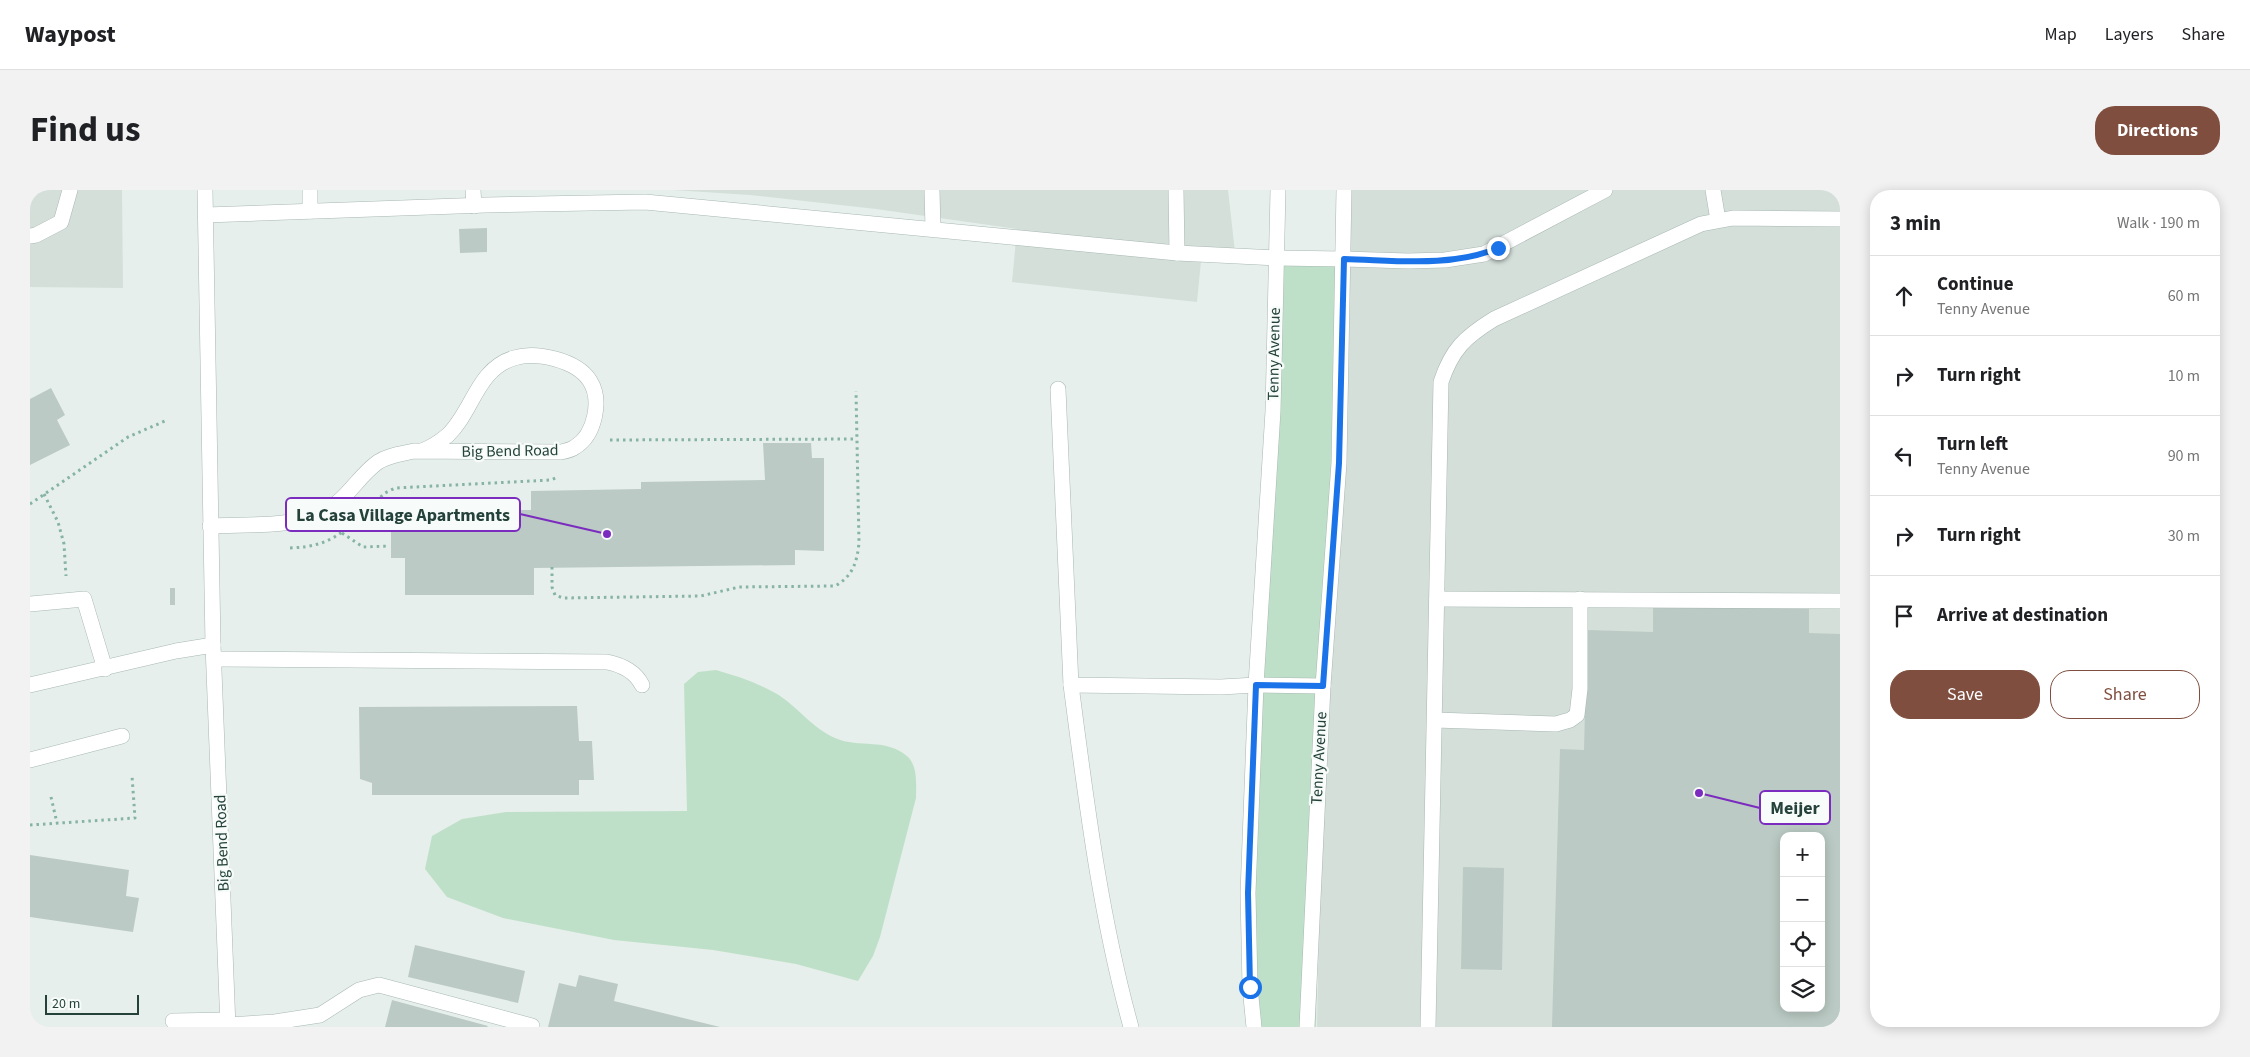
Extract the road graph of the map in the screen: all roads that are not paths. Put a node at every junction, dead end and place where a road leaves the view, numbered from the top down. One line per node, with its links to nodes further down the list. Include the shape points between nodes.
1 (70, 190): 18 (street, via 61,222)
2 (205, 190): 14 (street, Big Bend Road)
3 (310, 190): 13 (street)
4 (473, 190): 12 (street)
5 (932, 190): 17 (street)
6 (1176, 190): 19 (street)
7 (1278, 190): 20 (street, Tenny Avenue)
8 (1344, 190): 21 (street, Tenny Avenue)
9 (1605, 190): 21 (street, via 1484,254 1445,260)
10 (1713, 190): 16 (street)
11 (513, 197): 12 (street); 17 (street, via 645,202)
12 (474, 206): 13 (street)
13 (310, 211): 14 (street)
14 (206, 215): 24 (street, Big Bend Road)
15 (1840, 219): 16 (street)
16 (1718, 220): 25 (street, via 1684,231 1494,319 1476,330 1452,354 1441,382)
17 (933, 230): 19 (street)
18 (30, 236)
19 (1177, 254): 20 (street)
20 (1276, 258): 21 (street); 34 (street, Tenny Avenue, via 1272,411)
21 (1344, 259): 35 (street, Tenny Avenue, via 1339,463)
22 (1058, 389): 33 (street)
23 (422, 451): 23 (street, Big Bend Road, via 561,452 575,447 584,439 592,424 596,394 590,380 566,363 550,358 515,358 491,371 449,434); 24 (street, Big Bend Road, via 392,455 377,463 339,502 321,513 283,522)
24 (210, 526): 29 (street, Big Bend Road)
25 (1437, 599): 26 (street); 36 (street)
26 (1580, 599): 27 (street); 36 (street, via 1580,690 1576,715 1556,724)
27 (1840, 601)
28 (30, 604): 30 (street, via 84,599)
29 (214, 652): 30 (street, via 176,651); 32 (street, via 607,662 632,672); 41 (street, Big Bend Road)
30 (105, 669): 31 (street)
31 (30, 685)
32 (642, 685)
33 (1071, 685): 34 (street); 43 (street, via 1086,805 1114,966)
34 (1256, 685): 35 (street); 44 (street, Tenny Avenue, via 1248,893)
35 (1323, 686): 45 (street, Tenny Avenue)
36 (1435, 720): 46 (street)
37 (122, 736): 38 (street)
38 (30, 760)
39 (173, 1021): 41 (street)
40 (323, 1021): 41 (street); 42 (street, via 359,990 379,985)
41 (228, 1024)
42 (532, 1026)
43 (1131, 1027)
44 (1254, 1027)
45 (1307, 1027)
46 (1428, 1027)

